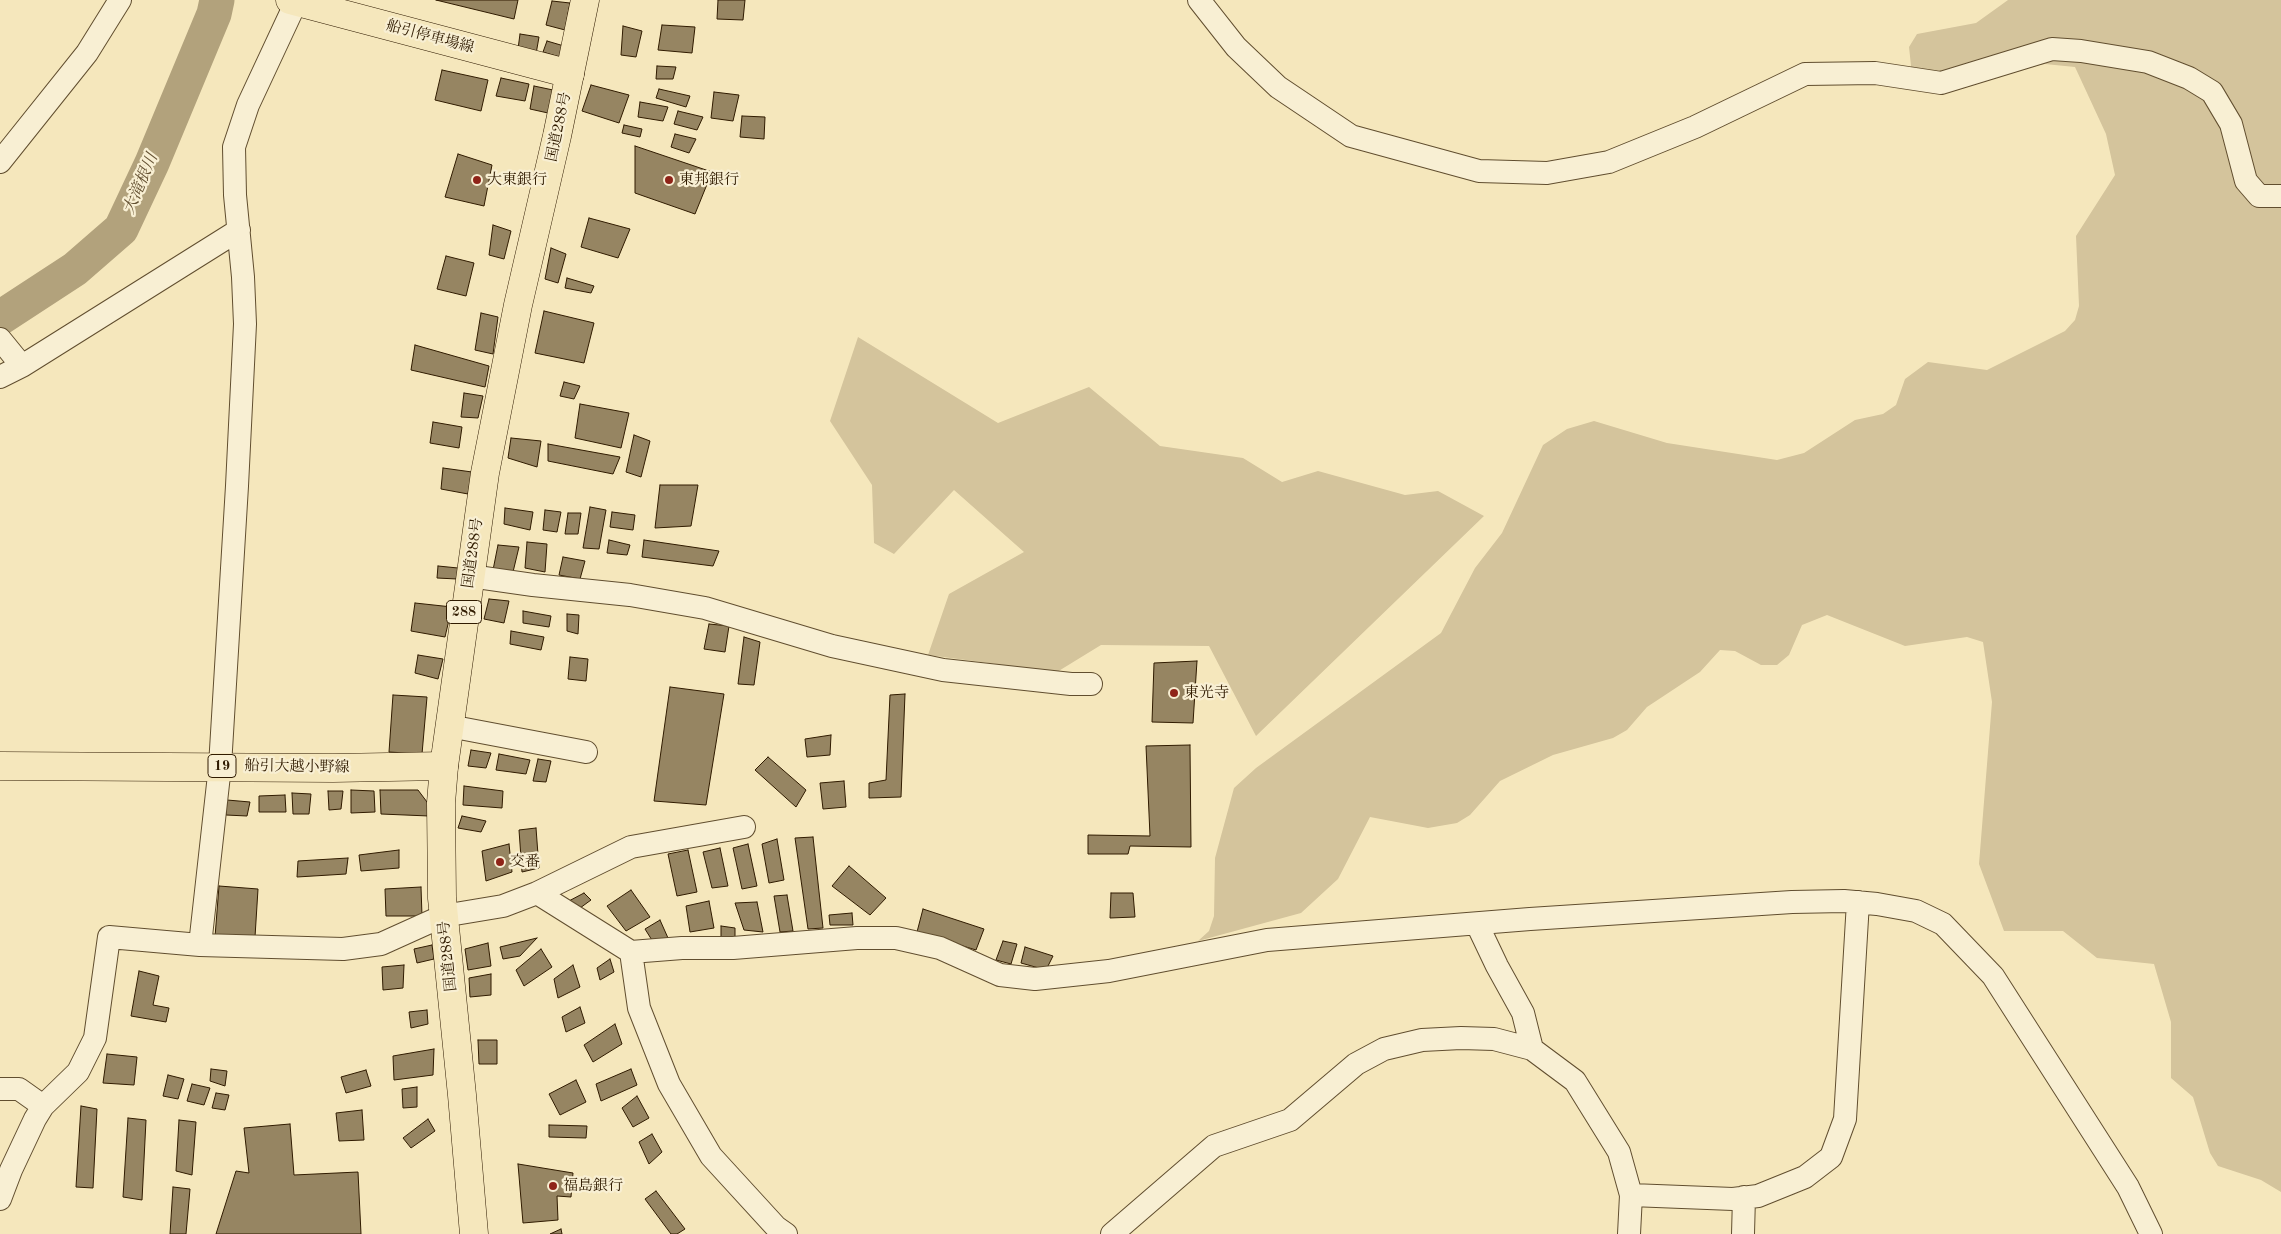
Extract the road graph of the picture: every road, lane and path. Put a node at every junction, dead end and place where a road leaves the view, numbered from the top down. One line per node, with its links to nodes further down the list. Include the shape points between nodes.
1 (120, 0): 6 (street, via 87,53)
2 (585, 0): 5 (main road, 国道288号 / 288)
3 (1199, 0): 7 (street, via 1236,47 1278,87 1351,136 1479,171 1547,173 1609,162 1695,127 1804,74 1875,73 1941,83 2052,49 2081,50 2148,62 2189,78 2212,92 2230,124 2246,181 2259,196)
4 (295, 1): 5 (main road, 船引停車場線); 8 (street, via 255,89 234,147 234,195)
5 (570, 74): 12 (main road, 国道288号 / 288, via 501,387)
6 (0, 162)
7 (2281, 196)
8 (239, 230): 10 (street); 17 (street, via 245,324)
9 (3, 342): 10 (street)
10 (22, 366): 11 (street)
11 (0, 377)
12 (470, 576): 13 (street, via 630,595 704,608 832,646 943,670); 14 (main road, 国道288号 / 288)
13 (1092, 684)
14 (449, 726): 15 (street); 18 (main road, 国道288号 / 288)
15 (586, 752)
16 (0, 766): 17 (main road, 船引大越小野線 / 19)
17 (220, 766): 18 (main road, 船引大越小野線 / 19); 24 (street)
18 (444, 766): 22 (main road, 国道288号 / 288, via 440,854)
19 (744, 827): 20 (street, via 631,847)
20 (537, 893): 22 (street, via 503,906); 25 (street)
21 (1858, 902): 23 (street, via 1792,902); 30 (street, via 1845,1119 1831,1158 1805,1177 1758,1196); 37 (street, via 1916,911 1943,924 1994,976 2128,1187)
22 (443, 916): 24 (street, via 381,944 352,948); 32 (main road, 国道288号 / 288)
23 (1477, 924): 25 (street, via 1267,940 1109,971 1035,979 1000,975 940,948 896,938); 26 (street, via 1523,1013)
24 (200, 945): 28 (street, via 109,937 95,1038 78,1072)
25 (631, 952): 33 (street, via 639,1008 669,1084 711,1156)
26 (1532, 1049): 29 (street, via 1575,1081 1619,1152); 34 (street, via 1494,1039 1461,1038 1422,1040 1384,1049 1356,1064 1290,1120 1214,1146)
27 (0, 1089): 28 (street, via 19,1089)
28 (43, 1106): 31 (street)
29 (1631, 1195): 30 (street); 35 (street)
30 (1744, 1197): 36 (street)
31 (0, 1199)
32 (474, 1234)
33 (786, 1234)
34 (1112, 1234)
35 (1629, 1234)
36 (1743, 1234)
37 (2151, 1234)

